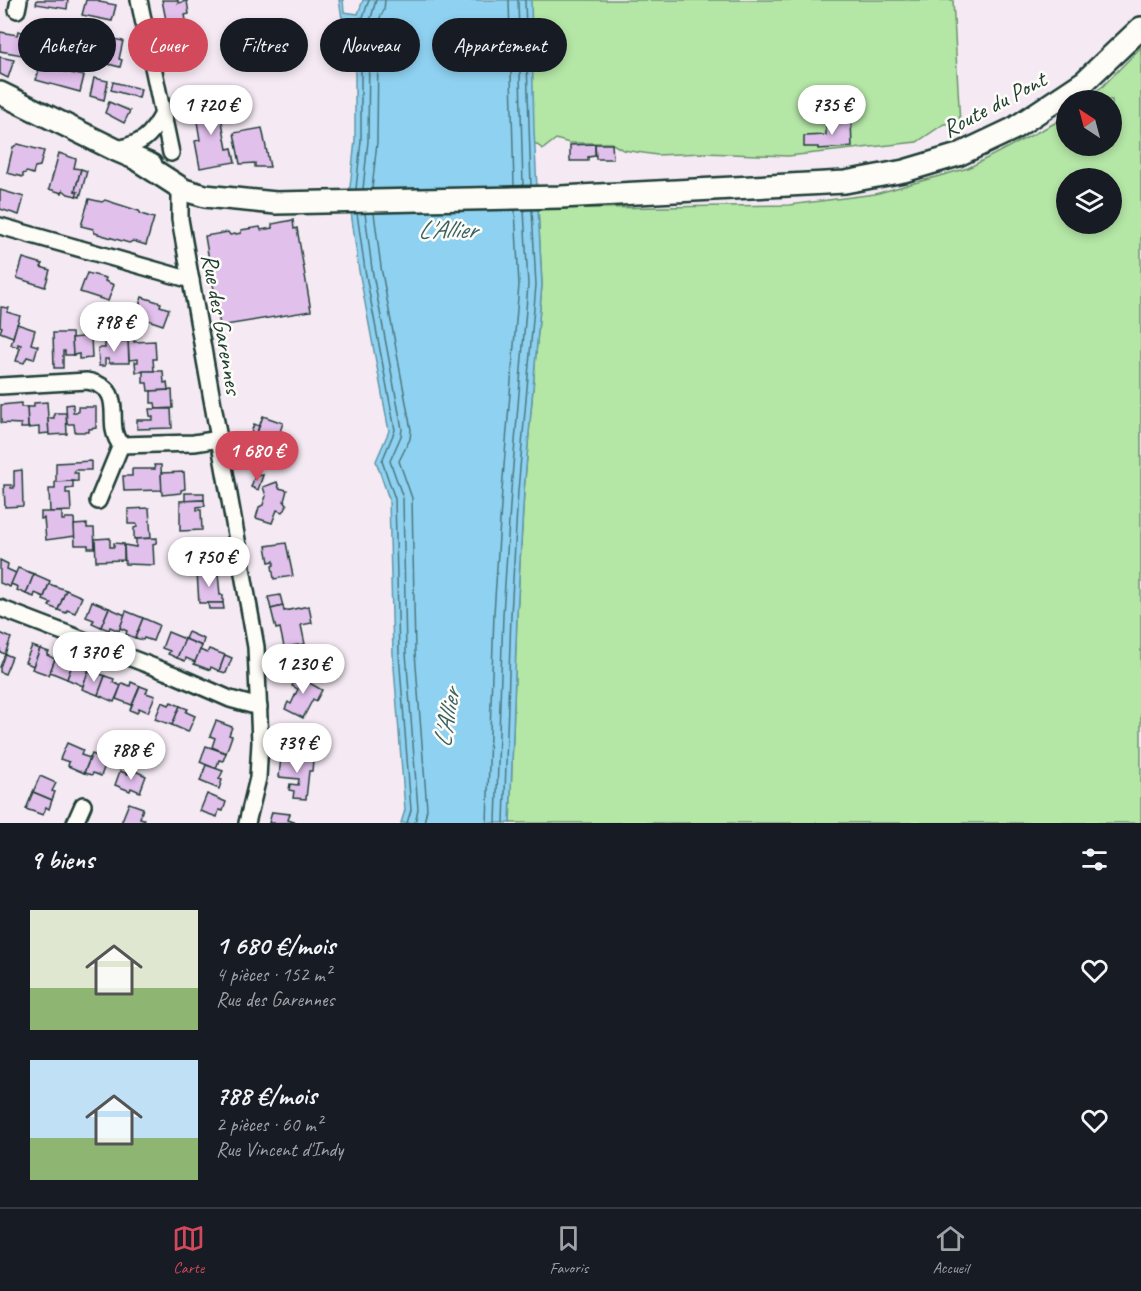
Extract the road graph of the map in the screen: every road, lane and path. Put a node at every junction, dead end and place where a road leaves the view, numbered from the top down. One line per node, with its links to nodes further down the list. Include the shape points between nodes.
1 (139, 0): 4 (street)
2 (1141, 28): 9 (main road, Route du Pont, via 1085,81 1013,129 958,155 904,171 845,182 561,197)
3 (0, 93): 5 (main road)
4 (163, 114): 5 (street, via 152,134); 6 (street)
5 (116, 150): 7 (main road)
6 (171, 153)
7 (139, 161): 8 (main road); 9 (main road, via 237,197)
8 (184, 190): 9 (main road, via 204,196); 11 (street, Rue des Garennes, via 180,196 180,219)
9 (276, 203)
10 (0, 226): 11 (street)
11 (191, 280): 13 (street, Rue des Garennes)
12 (0, 386): 14 (street, via 97,383 110,393 114,402 116,440)
13 (220, 439): 14 (street); 17 (street, Rue des Garennes, via 256,647)
14 (121, 445): 15 (street)
15 (98, 501)
16 (0, 608): 17 (street)
17 (259, 707): 20 (street, Rue des Garennes, via 258,778)
18 (83, 805): 19 (street)
19 (75, 823)
20 (247, 823)

